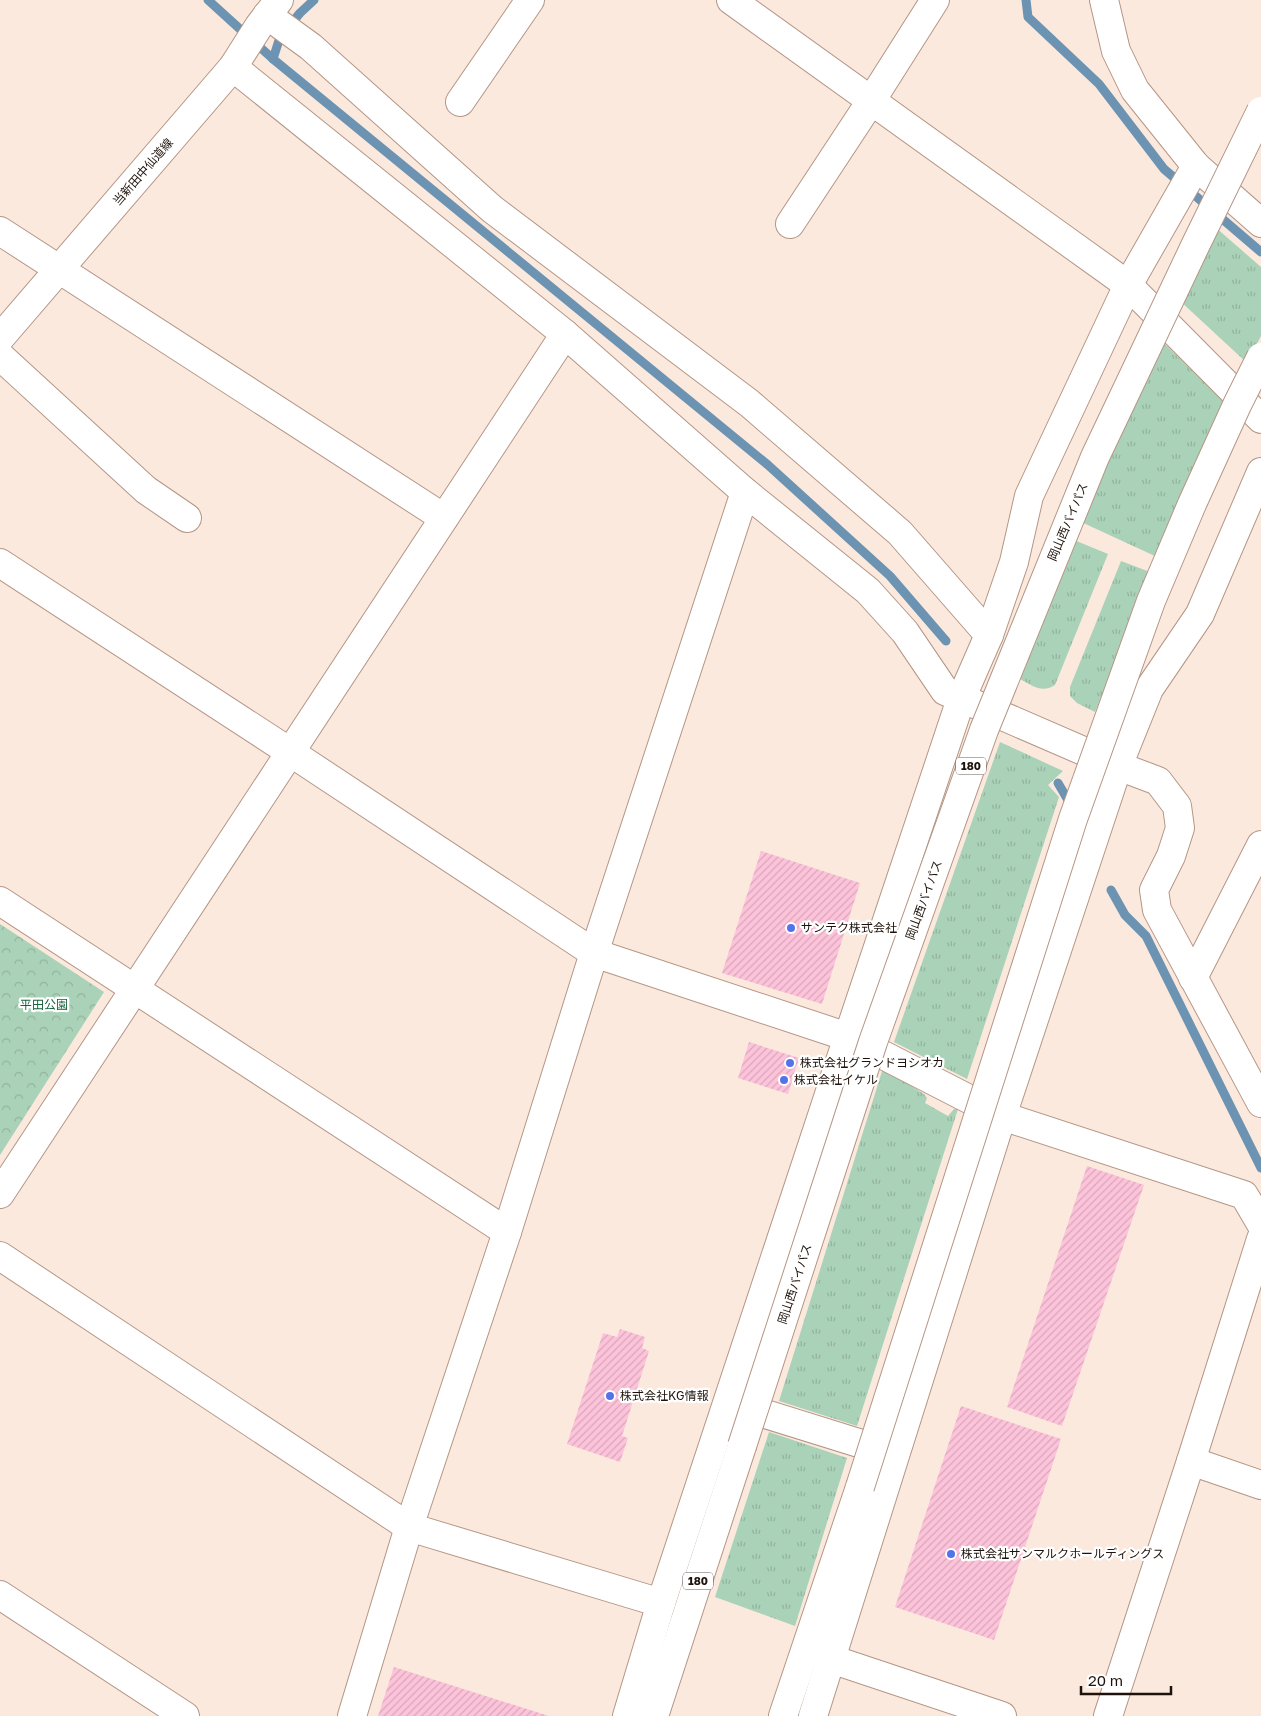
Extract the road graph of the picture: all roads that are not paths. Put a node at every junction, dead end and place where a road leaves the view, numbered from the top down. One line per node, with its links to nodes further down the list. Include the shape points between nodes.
1 (530, 0): 7 (main road)
2 (731, 0): 6 (main road)
3 (935, 0): 6 (main road)
4 (1104, 0): 9 (main road, via 1116,51)
5 (266, 31): 13 (main road, 当新田中仙道線); 15 (main road); 25 (main road, via 311,47 492,209 749,403 900,533)
6 (872, 101): 11 (main road); 14 (main road)
7 (460, 102)
8 (1261, 111): 53 (main road, 岡山西バイパス / 180, bridge, via 1095,457 984,730 874,1042)
9 (1187, 182): 10 (main road); 14 (main road)
10 (1261, 222)
11 (790, 224)
12 (0, 231): 13 (main road)
13 (60, 269): 16 (main road, 当新田中仙道線); 23 (main road)
14 (1128, 285): 19 (main road); 25 (main road, via 1029,496 1014,562)
15 (565, 334): 21 (main road); 23 (main road)
16 (0, 338)
17 (0, 356): 22 (main road, via 146,490)
18 (1261, 357): 54 (main road, bridge, via 1200,486 1151,601 1072,819 860,1487)
19 (1261, 419)
20 (1261, 472): 28 (main road, via 1200,614 1149,689)
21 (745, 492): 26 (main road, via 868,590 905,632 945,691); 31 (main road)
22 (187, 518)
23 (444, 518): 27 (main road)
24 (0, 563): 27 (main road)
25 (989, 635): 26 (main road)
26 (961, 699): 28 (main road); 34 (main road)
27 (290, 752): 31 (main road); 33 (main road)
28 (1118, 766): 32 (main road, via 1158,781 1176,806 1180,828 1171,856 1154,890 1157,910); 36 (main road)
29 (1261, 845): 32 (main road)
30 (0, 901): 33 (main road)
31 (594, 953): 34 (main road); 39 (main road)
32 (1193, 978): 35 (main road)
33 (135, 988): 37 (main road); 39 (main road)
34 (848, 1037): 36 (main road); 42 (main road)
35 (1259, 1094)
36 (1002, 1116): 38 (main road, via 1244,1195); 43 (main road)
37 (0, 1194)
38 (1261, 1224)
39 (507, 1232): 46 (main road)
40 (1261, 1239): 44 (main road)
41 (0, 1256): 46 (main road)
42 (728, 1402): 43 (main road); 48 (main road)
43 (896, 1455): 49 (main road)
44 (1192, 1461): 45 (main road); 57 (main road)
45 (1261, 1484)
46 (409, 1527): 48 (main road); 51 (main road)
47 (0, 1595): 50 (main road)
48 (662, 1603): 52 (main road)
49 (832, 1659): 55 (main road); 56 (main road)
50 (185, 1716)
51 (352, 1716)
52 (627, 1716)
53 (654, 1716)
54 (783, 1716)
55 (813, 1716)
56 (1002, 1716)
57 (1108, 1716)

